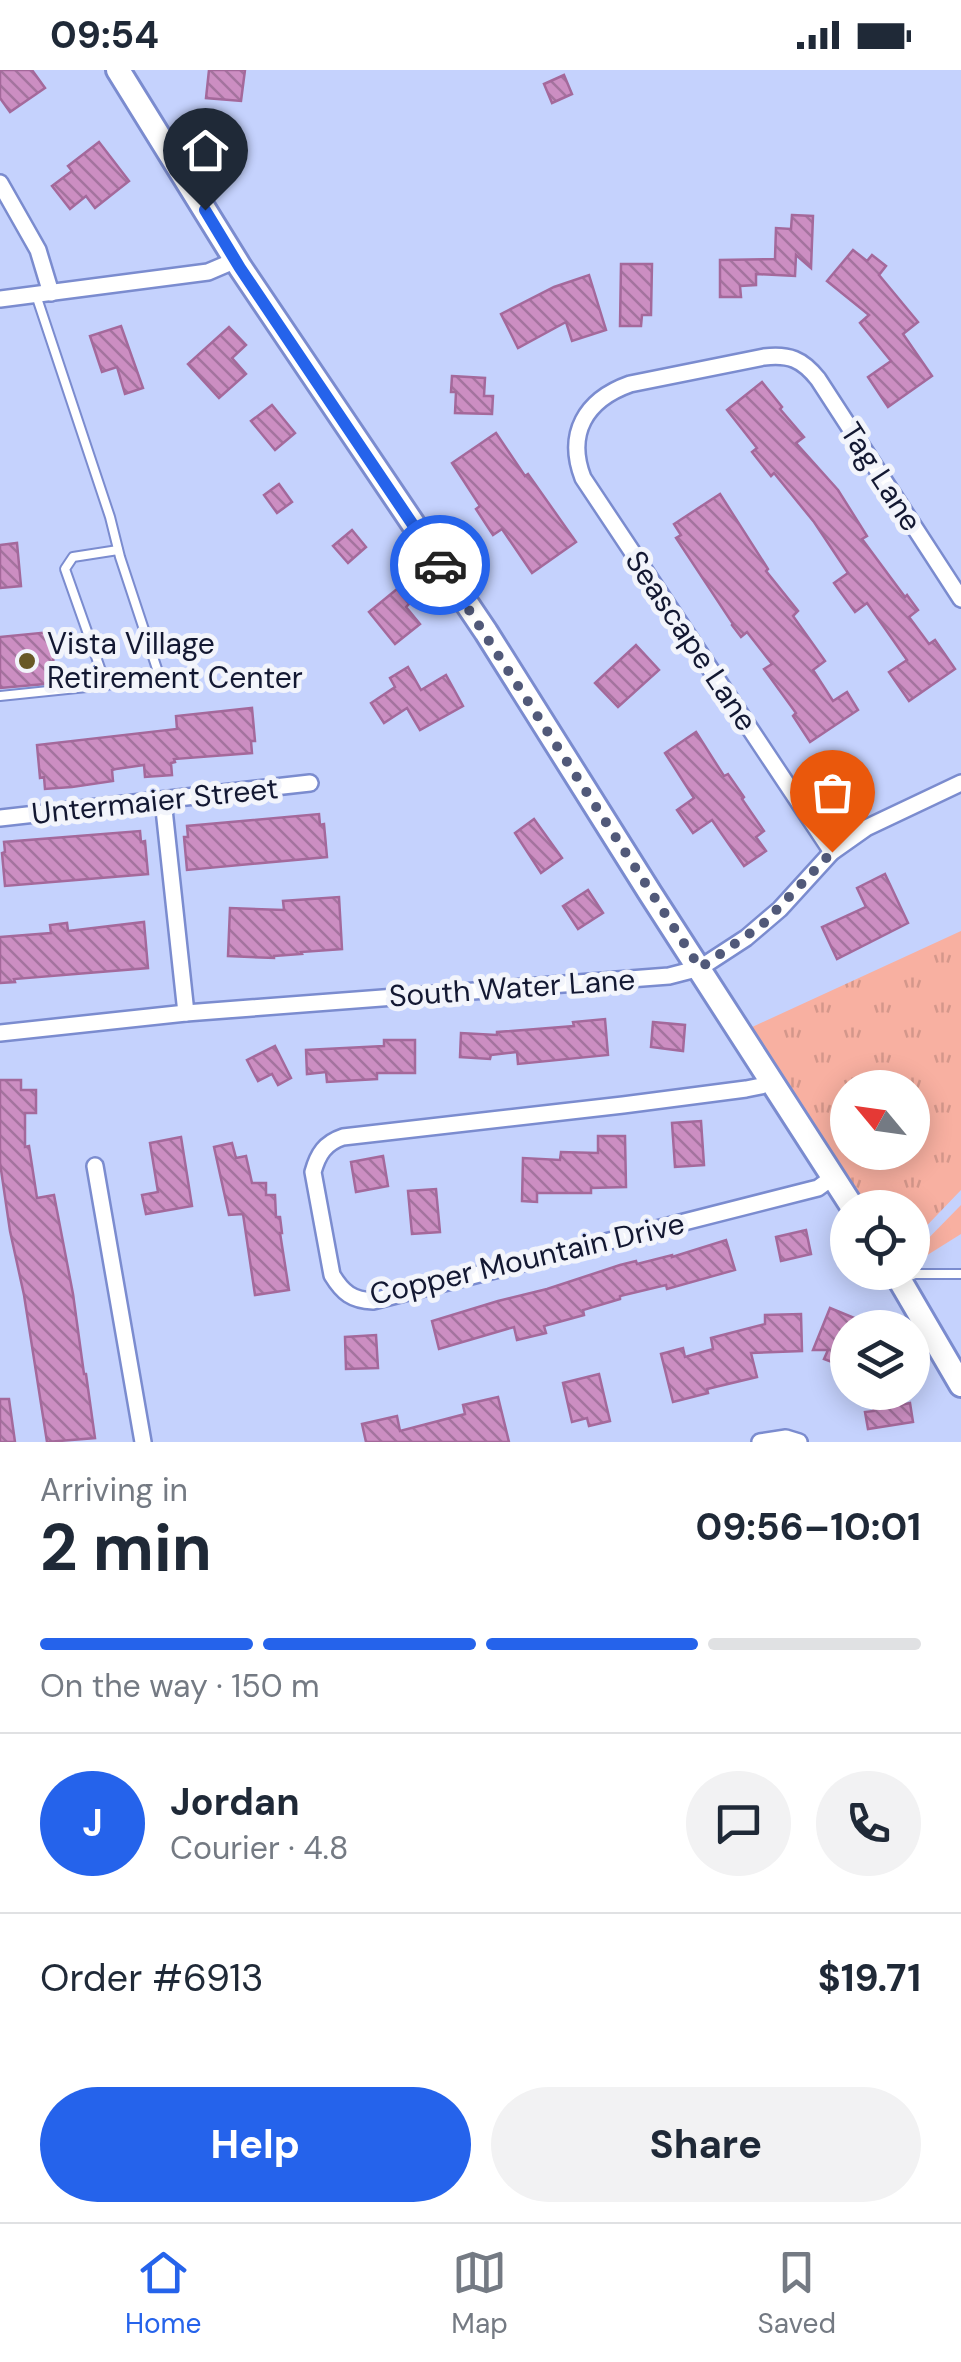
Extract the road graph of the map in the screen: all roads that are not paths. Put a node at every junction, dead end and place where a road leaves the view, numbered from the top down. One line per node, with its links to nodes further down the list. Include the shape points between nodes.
1 (118, 70): 3 (street)
2 (0, 184): 4 (street, via 38,250)
3 (236, 260): 4 (street, via 208,272); 16 (street, via 486,632)
4 (44, 294): 5 (street); 7 (lane)
5 (0, 298)
6 (796, 358): 8 (street, Tag Lane, via 818,379); 15 (street, Seascape Lane, via 764,357 618,388 588,412 576,448 583,478)
7 (118, 550): 9 (lane, via 72,558 65,569); 9 (lane, via 159,674)
8 (961, 599)
9 (106, 685): 10 (lane)
10 (0, 696)
11 (310, 783): 13 (street, Untermaier Street)
12 (961, 783): 15 (street, South Water Lane, via 882,819)
13 (163, 800): 14 (street, Untermaier Street); 17 (street)
14 (0, 818)
15 (832, 852): 16 (street, South Water Lane, via 762,925)
16 (700, 968): 17 (street, South Water Lane, via 669,976); 19 (street)
17 (186, 1014): 18 (street, South Water Lane)
18 (0, 1033)
19 (771, 1080): 21 (street); 21 (street, Copper Mountain Drive, via 332,1141 312,1172 332,1275 349,1296 374,1301 818,1188)
20 (95, 1166): 27 (street)
21 (833, 1177): 22 (street)
22 (841, 1190)
23 (930, 1274): 24 (lane)
24 (961, 1274)
25 (905, 1290): 26 (street)
26 (961, 1385)
27 (143, 1442)
28 (760, 1442): 29 (street)
29 (799, 1442)

